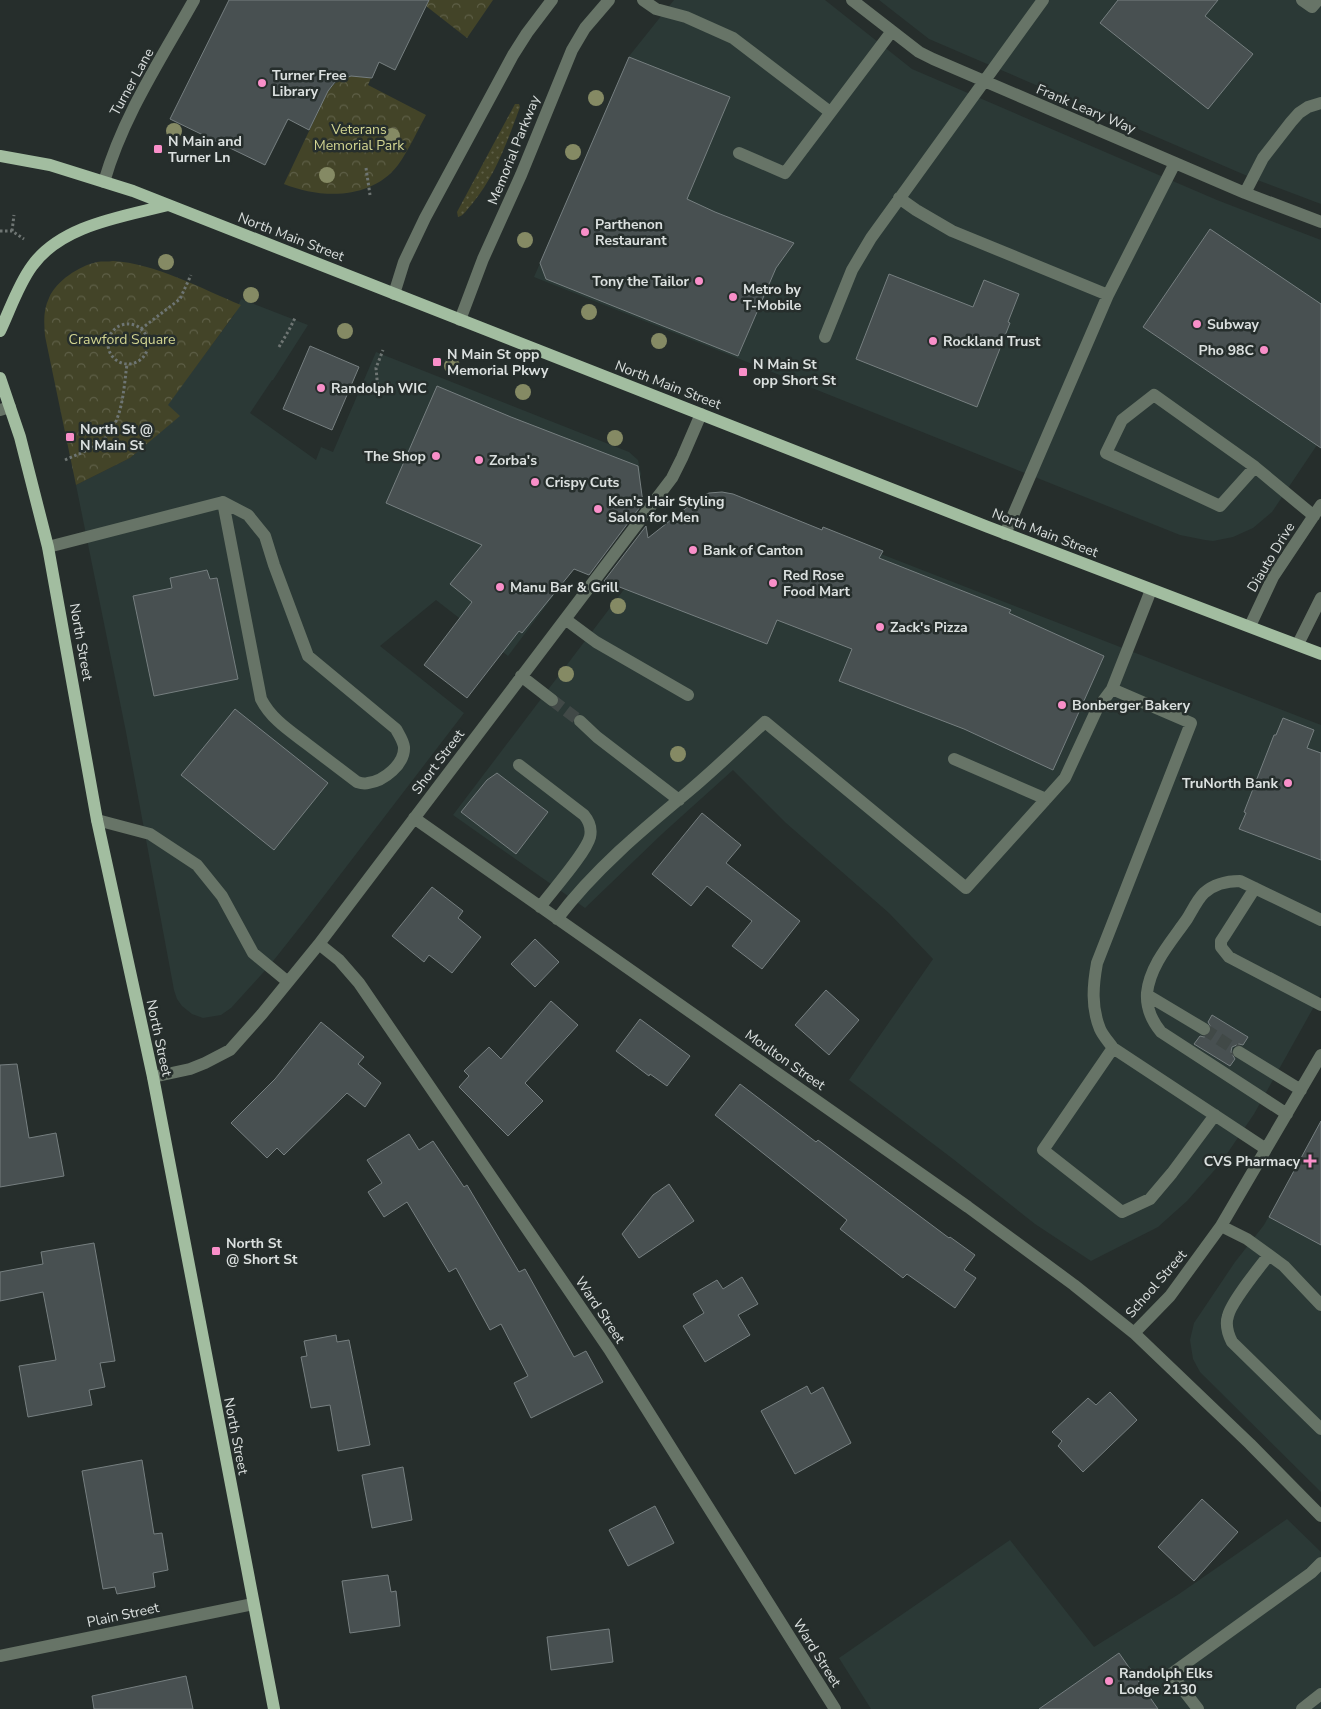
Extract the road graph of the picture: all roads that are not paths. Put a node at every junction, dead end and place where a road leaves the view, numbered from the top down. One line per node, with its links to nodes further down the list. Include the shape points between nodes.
1 (194, 0): 16 (street, Turner Lane, via 130,114 110,159)
2 (552, 0): 21 (street, via 513,55 429,210 404,262)
3 (609, 0): 23 (street, Memorial Parkway, via 585,28 572,50)
4 (643, 0): 12 (street, via 656,9 686,17 733,38)
5 (852, 0): 9 (street, Frank Leary Way)
6 (1043, 0): 10 (street)
7 (1302, 0): 8 (street, via 1312,8)
8 (1318, 0)
9 (892, 31): 10 (street, Frank Leary Way, via 919,52); 12 (street)
10 (985, 82): 15 (street, Frank Leary Way); 18 (street)
11 (1321, 103): 17 (street, via 1303,110 1290,122 1262,158)
12 (830, 112): 13 (street, via 785,173)
13 (739, 153)
14 (0, 156): 16 (main road, North Main Street, via 50,165)
15 (1176, 163): 17 (street, Frank Leary Way); 22 (street)
16 (104, 182): 19 (main road, North Main Street)
17 (1245, 193): 20 (street, Frank Leary Way)
18 (899, 198): 22 (street, via 952,231); 25 (street, via 861,253)
19 (168, 205): 21 (main road, North Main Street); 24 (main road, via 84,228 58,241 31,267)
20 (1321, 222)
21 (394, 294): 23 (main road, North Main Street)
22 (1108, 295): 32 (street)
23 (460, 320): 28 (main road, North Main Street)
24 (0, 331)
25 (824, 337)
26 (0, 378): 27 (main road, North Street)
27 (5, 409): 33 (main road, North Street, via 29,469)
28 (701, 414): 32 (main road, North Main Street); 36 (street, Short Street, via 672,478)
29 (1255, 467): 29 (street, via 1154,395 1122,420 1106,453 1220,506); 31 (street)
30 (223, 502): 30 (street, via 248,515 265,536 308,656 396,729 402,739 403,756 379,780 367,784 357,782 271,716 260,700); 33 (street)
31 (1317, 510): 37 (street, Diauto Drive, via 1273,576)
32 (1006, 534): 34 (main road, North Main Street)
33 (48, 547): 50 (main road, North Street)
34 (1151, 590): 37 (main road, North Main Street); 41 (street)
35 (1321, 598): 38 (street)
36 (565, 618): 40 (street, Short Street); 42 (street, via 596,642)
37 (1250, 626): 38 (main road, North Main Street)
38 (1298, 644): 39 (main road, North Main Street)
39 (1321, 654)
40 (521, 676): 43 (street); 49 (street, Short Street)
41 (1112, 689): 47 (street, via 1097,709 1066,778); 60 (street, via 1191,723 1097,963 1093,988 1095,1010 1100,1029)
42 (688, 695)
43 (552, 700)
44 (580, 721): 48 (street)
45 (954, 759): 47 (street)
46 (519, 765): 52 (street, via 584,815 591,830 586,847)
47 (1046, 799): 48 (street, via 966,888 765,722)
48 (679, 800): 53 (street, via 646,827 574,897)
49 (414, 818): 52 (street, Moulton Street); 55 (street, Short Street)
50 (97, 820): 56 (street, via 150,834 197,865 222,896 253,953); 63 (main road, North Street)
51 (1255, 888): 54 (street); 57 (street, via 1240,881 1230,881 1204,894 1157,962); 58 (street, via 1225,934 1221,947 1229,956)
52 (540, 907): 53 (street, Moulton Street)
53 (557, 919): 71 (street, Moulton Street, via 968,1207)
54 (1321, 920)
55 (320, 944): 56 (street, Short Street); 79 (street, Ward Street, via 359,983 590,1320)
56 (288, 982): 63 (street, Short Street, via 230,1050 198,1066)
57 (1147, 995): 59 (street); 65 (street, via 1149,1011 1161,1032)
58 (1321, 1005)
59 (1204, 1029)
60 (1113, 1048): 66 (street); 66 (street, via 1043,1150 1122,1212 1150,1199)
61 (1239, 1052): 64 (street)
62 (1321, 1055): 64 (street, School Street)
63 (153, 1078): 75 (main road, North Street)
64 (1301, 1090): 65 (street, School Street)
65 (1287, 1114): 67 (street, School Street)
66 (1215, 1115): 67 (street)
67 (1266, 1150): 68 (street, School Street)
68 (1221, 1226): 69 (street); 71 (street, School Street, via 1170,1296)
69 (1269, 1254): 70 (street); 72 (street, via 1230,1310 1227,1332 1232,1342)
70 (1321, 1305)
71 (1134, 1333): 73 (street, School Street)
72 (1321, 1430)
73 (1321, 1516)
74 (1321, 1563): 80 (street, via 1171,1674)
75 (253, 1604): 76 (street, Plain Street); 78 (main road, North Street)
76 (0, 1656)
77 (1321, 1694): 81 (street)
78 (274, 1709)
79 (835, 1709)
80 (1198, 1709)
81 (1302, 1709)

